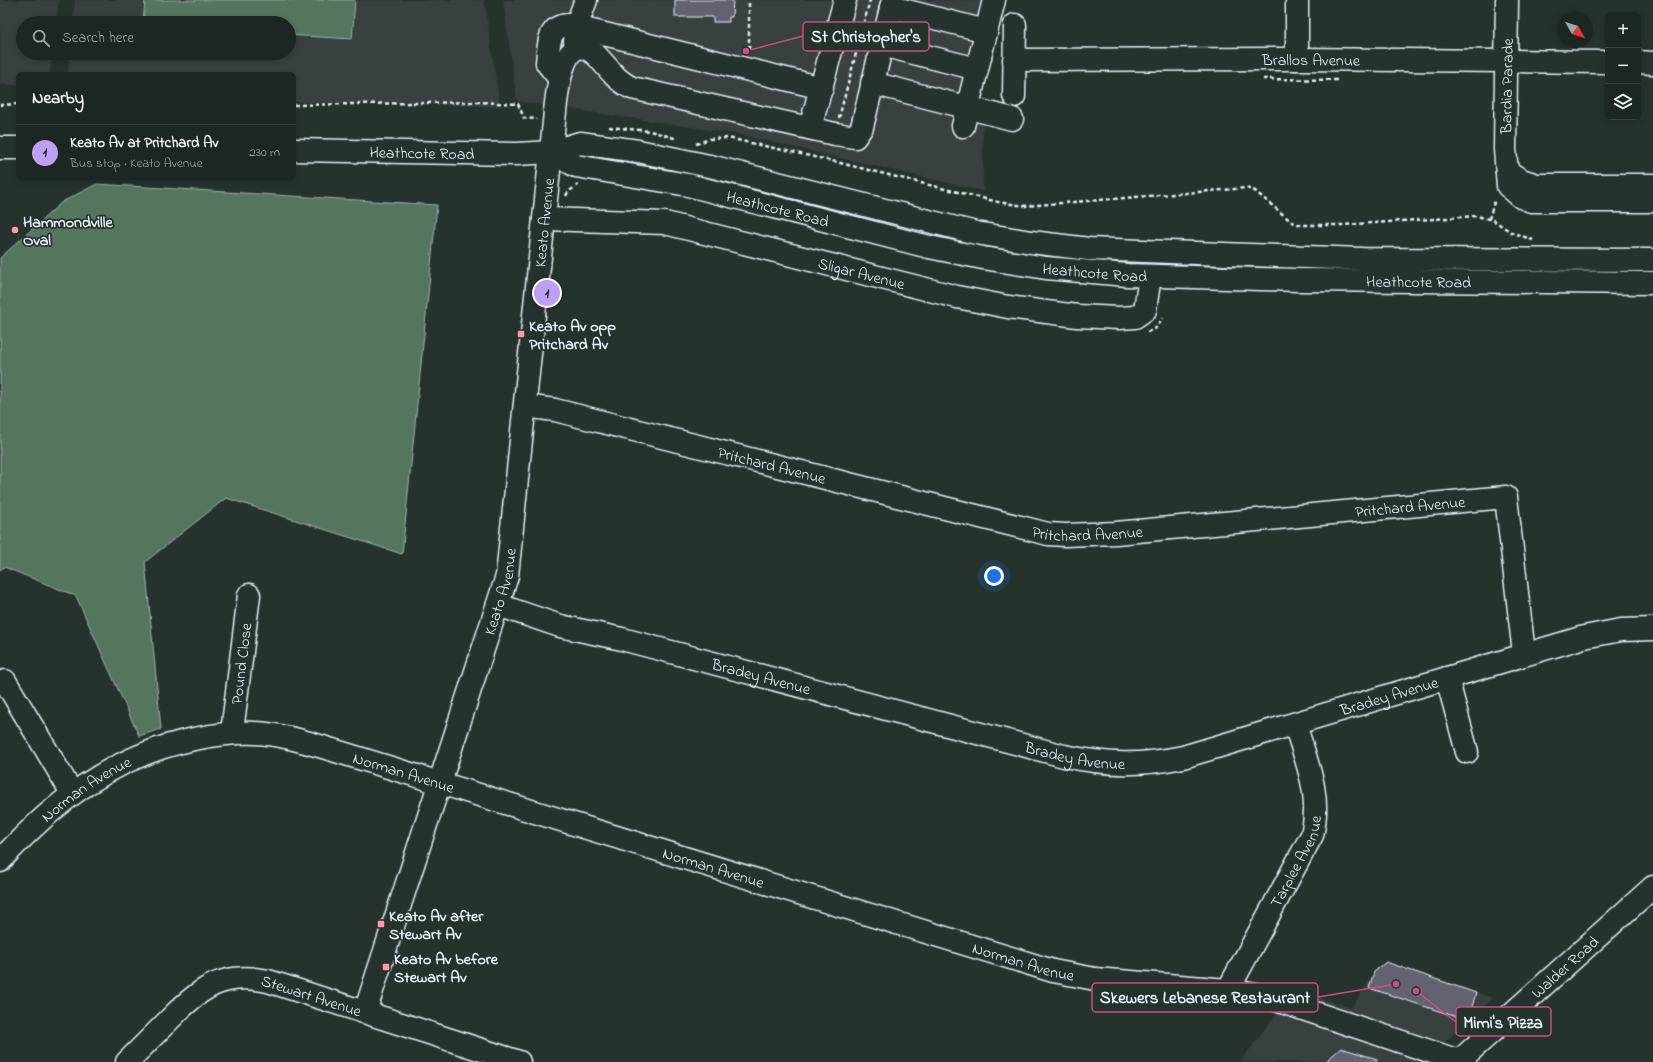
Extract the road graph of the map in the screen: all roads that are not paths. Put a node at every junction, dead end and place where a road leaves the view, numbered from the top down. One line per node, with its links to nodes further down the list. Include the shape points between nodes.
1 (586, 0): 8 (street)
2 (845, 0): 21 (street)
3 (994, 0): 9 (street)
4 (1297, 0): 12 (street)
5 (1507, 0): 14 (street, Bardia Parade)
6 (892, 3): 9 (street); 10 (street)
7 (1015, 25): 13 (street)
8 (576, 27): 11 (street); 19 (street, via 561,25 551,34 547,63); 21 (street)
9 (986, 31): 18 (street)
10 (882, 45): 18 (street); 20 (street)
11 (576, 50): 19 (street, Keato Avenue, via 567,58); 25 (street, via 587,49 592,52 616,78 632,88)
12 (1297, 59): 13 (street, Brallos Avenue); 14 (street, Brallos Avenue)
13 (1014, 60): 22 (street)
14 (1507, 62): 15 (street, Brallos Avenue); 30 (street, Bardia Parade)
15 (1605, 62)
16 (1641, 62): 17 (street)
17 (1653, 62)
18 (977, 69): 23 (street)
19 (559, 78): 29 (street, Keato Avenue)
20 (872, 83): 23 (street); 25 (street, via 861,131 855,137)
21 (822, 88): 25 (street)
22 (1014, 96)
23 (965, 117): 24 (street)
24 (1012, 119)
25 (810, 128)
26 (0, 148): 27 (street)
27 (16, 148)
28 (296, 150): 29 (street, Heathcote Road, via 517,154)
29 (551, 152): 33 (street, Keato Avenue); 34 (street, Heathcote Road, via 580,143 638,151 714,167 976,233 1089,249 1362,259); 35 (street, Heathcote Road, via 576,166 688,185 970,256 1046,268)
30 (1507, 171): 31 (street, via 1537,186); 32 (street, Bardia Parade, via 1508,186 1511,190 1531,201)
31 (1653, 185)
32 (1653, 201)
33 (544, 219): 35 (street, Sligar Avenue, via 665,222 957,297 1076,316 1119,318 1138,315 1145,310); 37 (street, Keato Avenue)
34 (1653, 260)
35 (1150, 276): 36 (street, Heathcote Road)
36 (1653, 283)
37 (525, 406): 39 (street, Keato Avenue, via 509,564); 41 (street, Pritchard Avenue, via 555,410 1048,534 1116,533 1506,497)
38 (250, 595): 45 (street, Pound Close)
39 (498, 605): 44 (street, Bradey Avenue, via 560,626 622,639 1093,762 1127,765 1162,761); 47 (street, Keato Avenue)
40 (1653, 629): 41 (street, Bradey Avenue, via 1602,632)
41 (1524, 654): 42 (street, Bradey Avenue)
42 (1447, 678): 44 (street, Bradey Avenue); 46 (street)
43 (5, 681): 48 (street)
44 (1295, 724): 51 (street, Tarplee Avenue, via 1316,796 1317,810 1312,835)
45 (232, 732): 47 (street, Norman Avenue, via 256,733 303,741); 48 (street, Norman Avenue, via 182,741 137,756)
46 (1467, 752)
47 (439, 782): 51 (street, Norman Avenue, via 1053,971 1095,979); 52 (street, Keato Avenue)
48 (72, 793): 49 (street, Norman Avenue, via 34,825)
49 (0, 861)
50 (1653, 887): 53 (street, Walder Road)
51 (1228, 990): 53 (street, Norman Avenue, via 1267,997)
52 (365, 1012): 54 (street, Stewart Avenue, via 268,981 246,978 223,981 193,996); 55 (street, Stewart Avenue)
53 (1459, 1061)
54 (127, 1062)
55 (520, 1062)

